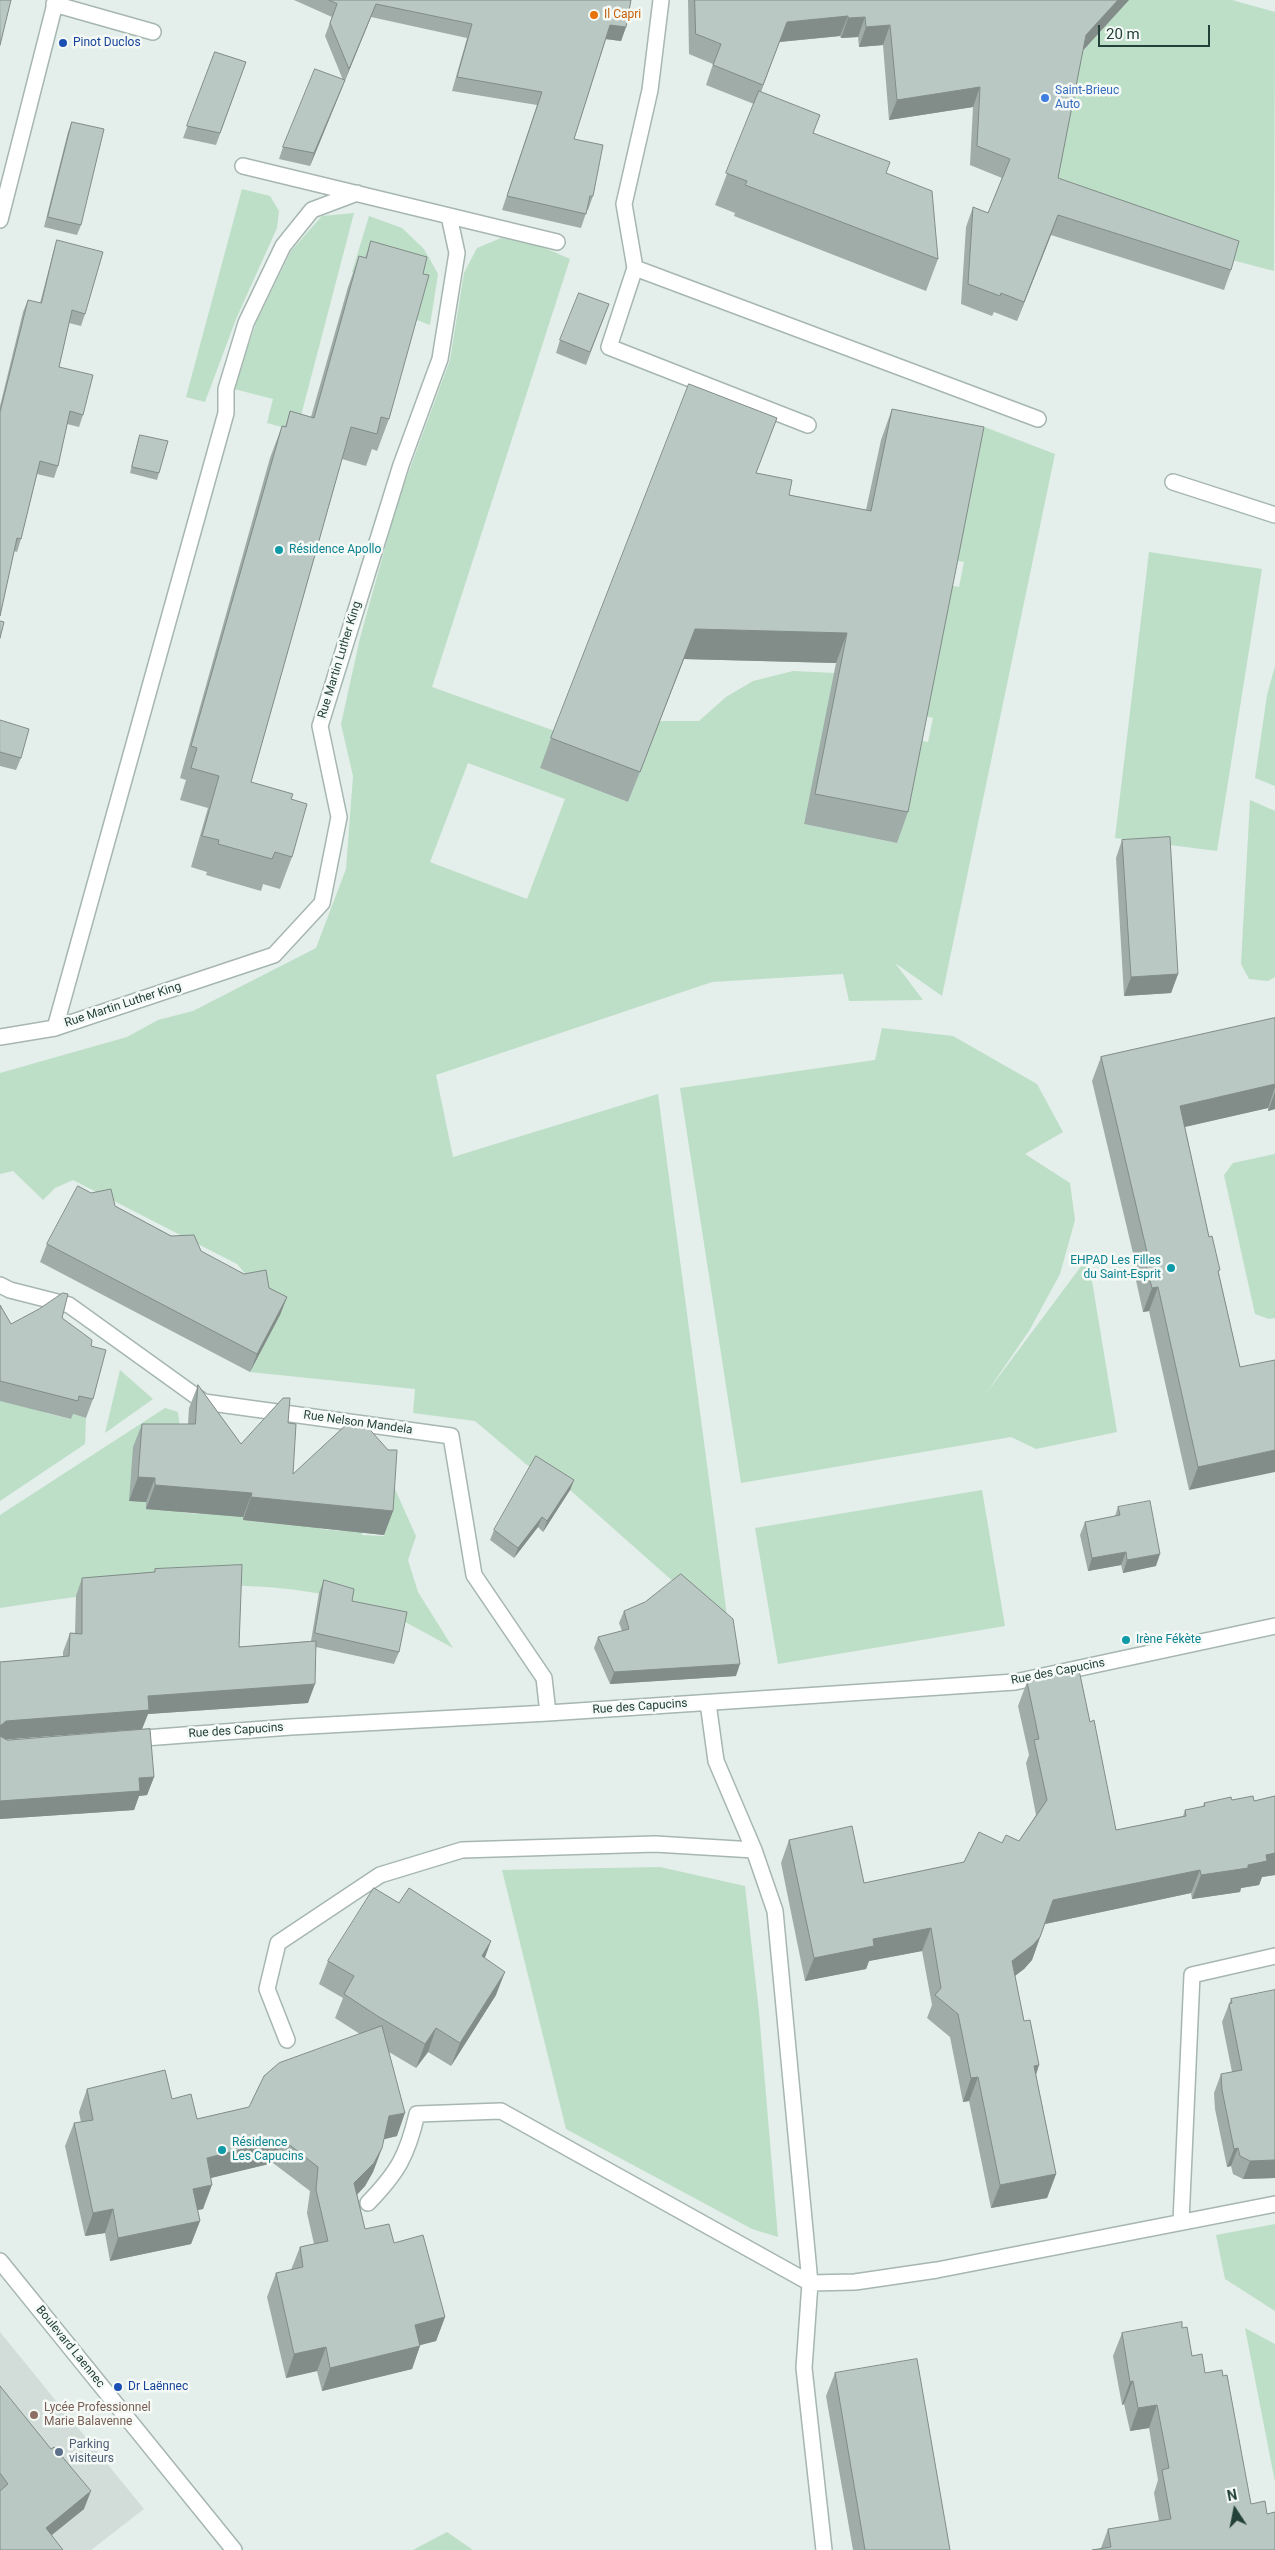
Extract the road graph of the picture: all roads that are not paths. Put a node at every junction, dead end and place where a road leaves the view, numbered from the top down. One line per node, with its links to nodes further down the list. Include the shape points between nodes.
1 (661, 0): 9 (street, via 650,90 624,204)
2 (55, 2): 3 (street); 7 (street)
3 (153, 32)
4 (244, 166): 5 (street)
5 (357, 194): 6 (street); 14 (street, Rue Martin Luther King, via 312,210 283,246 246,323 226,389 226,413)
6 (449, 216): 8 (street); 14 (street, Rue Martin Luther King, via 457,253 440,359 401,465 320,726 339,817 322,904 274,955)
7 (0, 220)
8 (557, 242)
9 (635, 268): 10 (street); 11 (street, via 609,347)
10 (1038, 419)
11 (808, 425)
12 (1173, 482): 13 (street)
13 (1275, 515)
14 (55, 1028): 15 (street, Rue Martin Luther King)
15 (0, 1037)
16 (0, 1285): 19 (street, Rue Nelson Mandela, via 69,1305 204,1402 451,1436 474,1575 544,1678)
17 (1275, 1626): 18 (street, Rue des Capucins, via 1016,1682)
18 (708, 1703): 19 (street, Rue des Capucins); 21 (street, via 716,1760)
19 (548, 1713): 20 (street, Rue des Capucins, via 291,1727)
20 (116, 1741)
21 (754, 1850): 23 (street, via 655,1844 462,1850 380,1875 278,1943 267,1989); 28 (street, via 774,1911)
22 (1275, 1956): 26 (street, via 1192,1975)
23 (287, 2040)
24 (368, 2203): 28 (street, via 392,2178 403,2160 417,2114 502,2111)
25 (1275, 2204): 26 (street)
26 (1181, 2222): 28 (street, via 928,2271 855,2282)
27 (0, 2261): 29 (street, Boulevard Laennec)
28 (810, 2283): 30 (street, via 804,2368)
29 (234, 2550)
30 (824, 2550)

